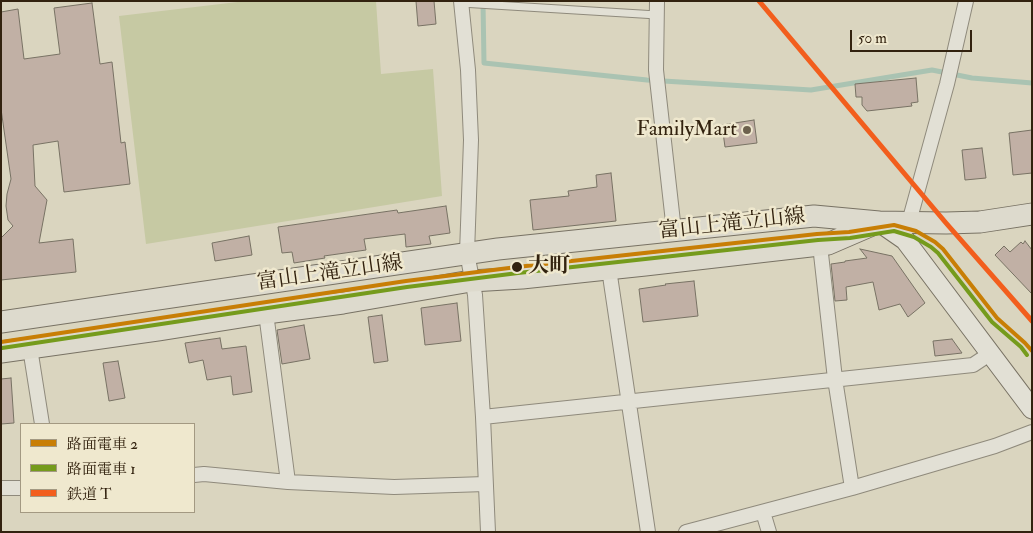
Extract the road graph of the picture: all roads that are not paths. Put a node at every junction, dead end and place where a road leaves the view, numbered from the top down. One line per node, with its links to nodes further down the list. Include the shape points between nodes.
1 (657, 1): 4 (street)
2 (461, 2): 4 (lane); 10 (street, via 471,140)
3 (964, 2): 7 (street, via 947,84)
4 (657, 16): 8 (street, via 656,70)
5 (1032, 214): 7 (main road, via 980,222)
6 (879, 222): 7 (main road); 8 (main road, 富山上滝立山線, via 814,216); 9 (main road, 富山上滝立山線); 17 (street, via 906,240)
7 (909, 222)
8 (674, 231): 10 (main road, 富山上滝立山線)
9 (820, 245): 11 (main road, 富山上滝立山線); 18 (street)
10 (467, 253): 12 (street); 14 (main road, 富山上滝立山線)
11 (609, 269): 12 (main road, 富山上滝立山線); 19 (street)
12 (471, 281): 13 (main road, 富山上滝立山線); 21 (street, via 475,295)
13 (266, 313): 15 (main road, 富山上滝立山線); 25 (street)
14 (1, 322)
15 (30, 348): 16 (main road, 富山上滝立山線); 22 (street)
16 (1, 352)
17 (991, 354): 18 (street, via 973,365); 20 (street)
18 (835, 379): 19 (street); 29 (street)
19 (629, 401): 21 (street); 32 (street)
20 (1032, 409)
21 (483, 417): 26 (street)
22 (42, 423)
23 (1032, 432): 29 (street)
24 (195, 475): 25 (street)
25 (288, 482): 26 (street, via 394,487)
26 (485, 484): 31 (street)
27 (1, 488): 28 (street)
28 (20, 488)
29 (852, 488): 30 (street)
30 (763, 512): 33 (street); 34 (street)
31 (488, 532)
32 (648, 532)
33 (686, 532)
34 (769, 532)

